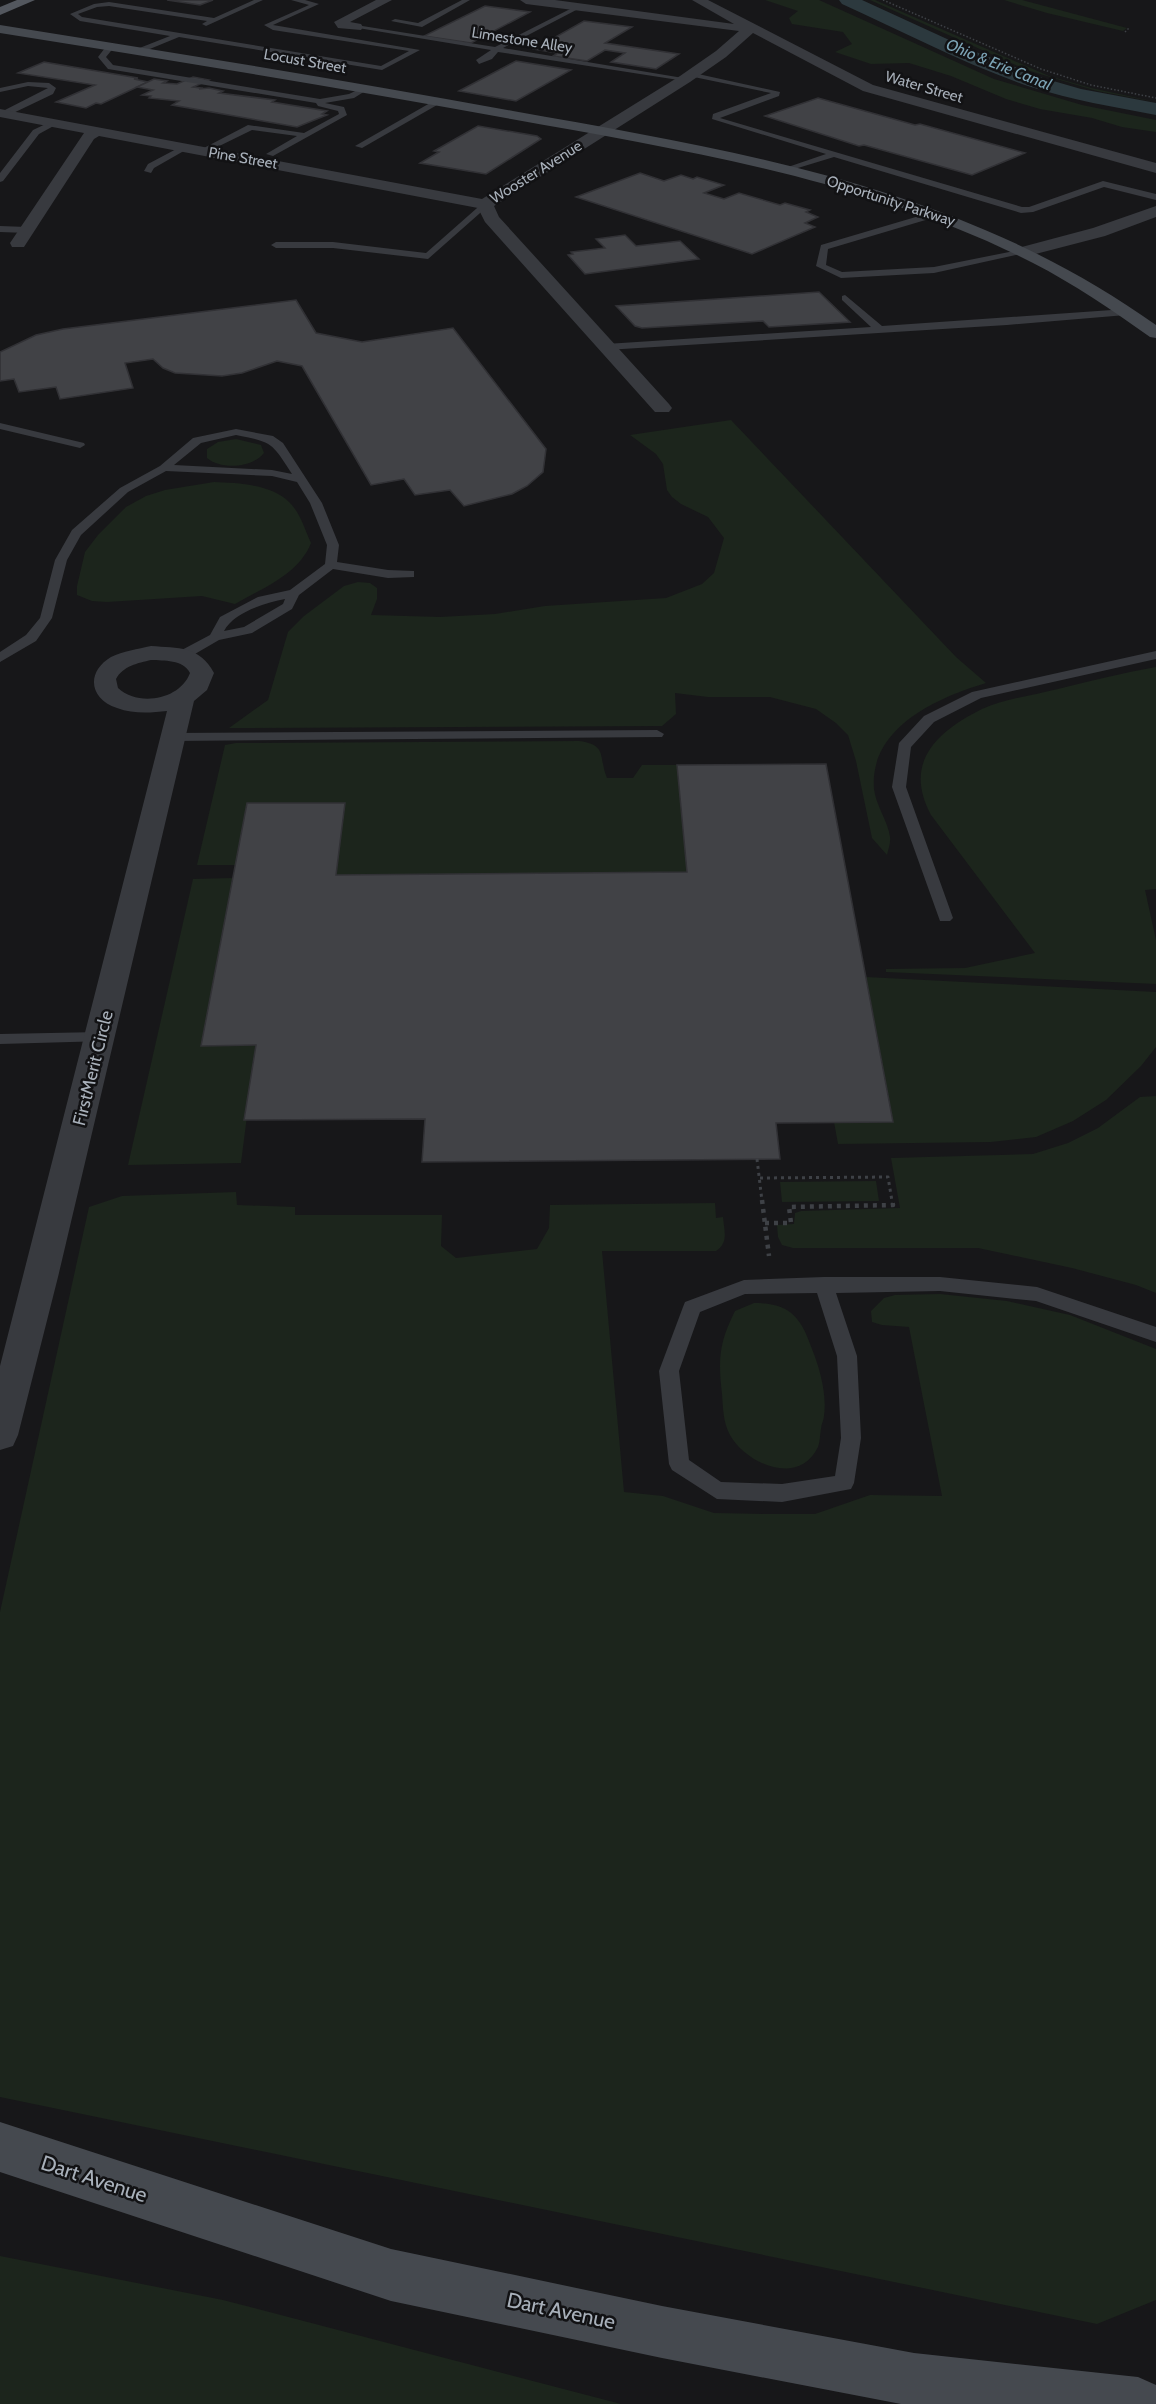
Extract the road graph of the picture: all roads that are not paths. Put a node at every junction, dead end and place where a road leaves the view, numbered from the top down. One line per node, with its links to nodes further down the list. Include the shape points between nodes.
1 (29, 0): 10 (main road)
2 (260, 0): 12 (lane)
3 (294, 0): 8 (lane)
4 (386, 0): 14 (street)
5 (467, 0): 13 (lane, via 419,25)
6 (526, 0): 9 (street)
7 (698, 0): 17 (street, Water Street)
8 (320, 2): 24 (lane, via 268,25 416,50)
9 (578, 7): 17 (street); 21 (lane)
10 (0, 11)
11 (372, 19): 14 (lane)
12 (215, 20): 15 (lane); 19 (lane, via 109,4 73,14 80,19)
13 (384, 20)
14 (353, 22): 21 (lane, Limestone Alley)
15 (198, 27)
16 (0, 29): 20 (main road, Locust Street)
17 (750, 29): 25 (street, Wooster Avenue); 41 (street, Water Street, via 880,93)
18 (190, 30): 19 (lane)
19 (182, 34): 22 (lane); 24 (lane)
20 (111, 46): 22 (main road, Locust Street); 29 (lane, via 102,57 111,67)
21 (496, 49): 23 (lane); 25 (lane, Limestone Alley)
22 (140, 51): 26 (main road, Locust Street)
23 (479, 62)
24 (382, 68): 26 (lane)
25 (689, 76): 33 (street, Wooster Avenue); 40 (lane, Limestone Alley, via 776,92 716,119)
26 (346, 85): 27 (main road, Locust Street)
27 (366, 88): 29 (lane, via 351,96); 30 (main road, Locust Street)
28 (0, 90): 31 (lane, via 28,84 52,88)
29 (320, 101): 35 (lane, via 341,109 343,115)
30 (440, 101): 33 (main road, Locust Street); 36 (lane)
31 (2, 113): 32 (street, Pine Street)
32 (55, 123): 34 (street, Pine Street); 44 (lane, via 36,132)
33 (603, 130): 42 (main road, Opportunity Parkway, via 695,146); 46 (street, Wooster Avenue)
34 (98, 131): 37 (street, Pine Street); 50 (street, via 89,136)
35 (304, 135): 38 (lane, via 251,127); 39 (lane)
36 (359, 146)
37 (185, 148): 38 (street, Pine Street); 43 (lane)
38 (205, 151): 46 (street, Pine Street)
39 (270, 154)
40 (835, 154): 42 (lane); 45 (lane, via 1021,210 1102,184)
41 (1156, 168)
42 (791, 169): 48 (main road, Opportunity Parkway)
43 (148, 171)
44 (0, 179)
45 (1156, 197)
46 (485, 204): 51 (lane, via 428,256 333,245); 57 (street, Wooster Avenue, via 491,219)
47 (1156, 211): 52 (street, via 1099,232)
48 (936, 214): 52 (main road, Opportunity Parkway); 52 (lane, via 824,247 821,266 841,275 934,270)
49 (0, 229): 50 (lane)
50 (23, 236)
51 (276, 245)
52 (1024, 252): 54 (main road, Opportunity Parkway)
53 (845, 298): 55 (lane)
54 (1126, 312): 55 (lane); 56 (main road, Opportunity Parkway)
55 (880, 328): 57 (lane)
56 (1156, 333)
57 (606, 347): 58 (street, Wooster Avenue)
58 (662, 408)
59 (0, 426): 60 (lane)
60 (80, 445)
61 (164, 468): 62 (lane, via 272,473); 62 (lane, via 197,441 236,432 269,438 279,445); 69 (lane, via 124,490 76,533 61,560 46,618 30,638)
62 (300, 479): 63 (lane, via 316,503 333,545)
63 (331, 565): 64 (lane); 65 (lane)
64 (410, 574)
65 (294, 593): 66 (lane, via 288,606 248,630); 66 (lane, via 262,600 224,620)
66 (215, 637): 67 (lane)
67 (183, 655): 70 (street, via 202,667 204,675 201,684); 70 (street, via 152,653 121,662 110,669 104,686 108,694 131,704)
68 (1156, 655): 73 (lane, via 977,695 929,719 904,746 899,787)
69 (0, 657)
70 (182, 700): 72 (street, FirstMerit Circle)
71 (657, 734): 72 (lane)
72 (173, 737): 74 (street, FirstMerit Circle)
73 (945, 918)
74 (100, 1037): 75 (lane); 78 (street, FirstMerit Circle)
75 (0, 1039)
76 (824, 1284): 76 (lane, via 744,1287 692,1307 669,1371 679,1464 717,1490 782,1493 844,1483 851,1438 847,1356); 77 (lane, via 940,1284 1037,1294)
77 (1156, 1335)
78 (0, 1436)
79 (0, 2146): 80 (main road, Dart Avenue, via 391,2275 914,2380)
80 (1138, 2404)

